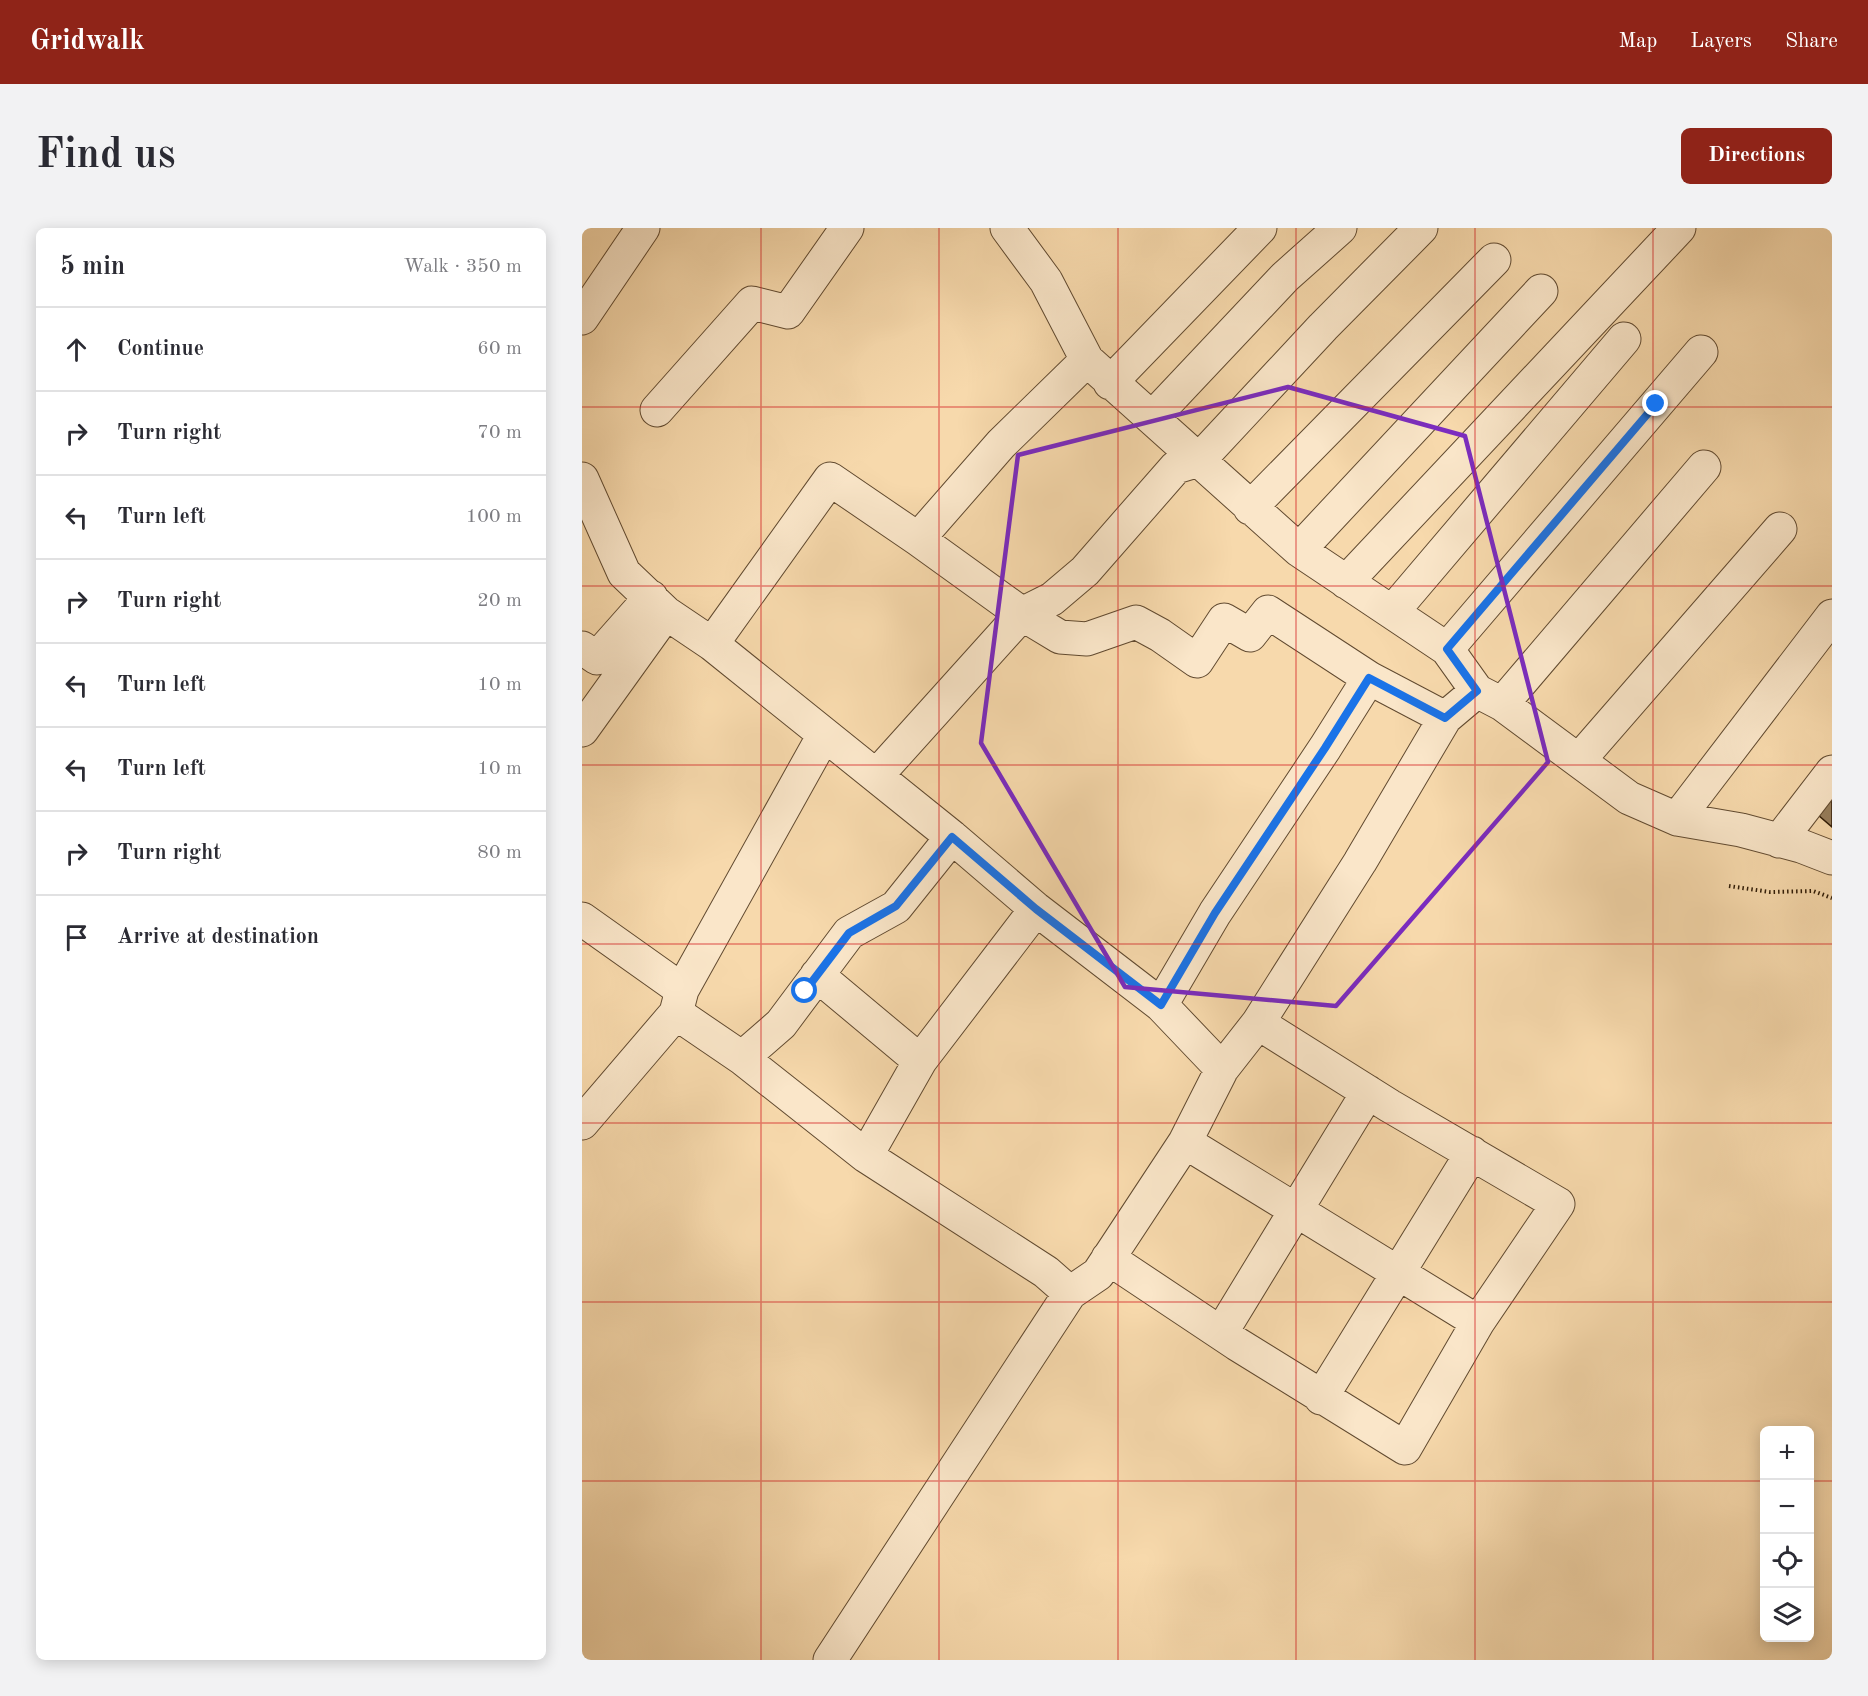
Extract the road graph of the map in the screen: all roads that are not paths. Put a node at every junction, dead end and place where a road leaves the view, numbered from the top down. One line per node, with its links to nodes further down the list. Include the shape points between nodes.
1 (643, 228): 10 (street)
2 (847, 228): 15 (street, via 788,312 752,303)
3 (1007, 228): 13 (street, via 1046,281)
4 (1260, 228): 14 (street)
5 (1340, 228): 16 (street, via 1285,277)
6 (1421, 228): 17 (street)
7 (1679, 228): 24 (street)
8 (1494, 260): 20 (street)
9 (1541, 291): 23 (street)
10 (582, 318)
11 (1624, 339): 26 (street)
12 (1701, 352): 31 (street)
13 (1087, 360): 14 (street); 22 (street, via 1001,444)
14 (1110, 383): 16 (street)
15 (657, 410)
16 (1152, 418): 17 (street)
17 (1199, 460): 20 (street); 27 (street, via 1176,467 1085,571 1052,599)
18 (1704, 467): 33 (street)
19 (585, 498): 25 (street, via 603,524 624,573)
20 (1250, 508): 23 (street)
21 (1780, 529): 37 (street)
22 (918, 539): 27 (street); 29 (street, via 830,479)
23 (1299, 550): 24 (street)
24 (1346, 582): 26 (street)
25 (659, 605): 29 (street); 30 (street, via 597,658); 35 (street)
26 (1393, 611): 31 (street)
27 (1022, 614): 32 (street, via 1060,637 1087,639 1136,622 1197,661 1224,620 1250,635 1268,612); 39 (street)
28 (1832, 616): 40 (street)
29 (712, 644): 36 (street)
30 (582, 648)
31 (1447, 649): 33 (street)
32 (1369, 678): 34 (street); 48 (street, via 1215,913)
33 (1489, 697): 34 (street); 37 (street)
34 (1445, 718): 49 (street)
35 (582, 730)
36 (824, 735): 39 (street); 47 (street)
37 (1579, 759): 40 (street, via 1629,798)
38 (1832, 772): 42 (street)
39 (877, 775): 41 (street)
40 (1677, 819): 42 (street)
41 (952, 837): 44 (street); 46 (street, via 896,906 849,933)
42 (1779, 841): 43 (street)
43 (1832, 858)
44 (1036, 909): 48 (street); 51 (street)
45 (582, 919): 47 (street)
46 (817, 975): 50 (street, via 782,1024); 51 (street)
47 (679, 1001): 50 (street); 54 (street)
48 (1161, 1005): 52 (street)
49 (1258, 1023): 52 (street); 53 (street)
50 (742, 1058): 57 (street)
51 (920, 1061): 57 (street)
52 (1222, 1069): 55 (street)
53 (1368, 1092): 56 (street); 58 (street)
54 (582, 1124)
55 (1185, 1142): 58 (street); 59 (street)
56 (1472, 1153): 60 (street); 62 (street, via 1558,1204)
57 (866, 1156): 61 (street, via 1046,1272)
58 (1296, 1210): 60 (street); 63 (street)
59 (1108, 1258): 61 (street, via 1098,1274); 63 (street)
60 (1397, 1273): 62 (street); 64 (street)
61 (1070, 1293): 65 (street)
62 (1478, 1322): 64 (street, via 1405,1448)
63 (1221, 1333): 64 (street)
64 (1321, 1398)
65 (830, 1660)

